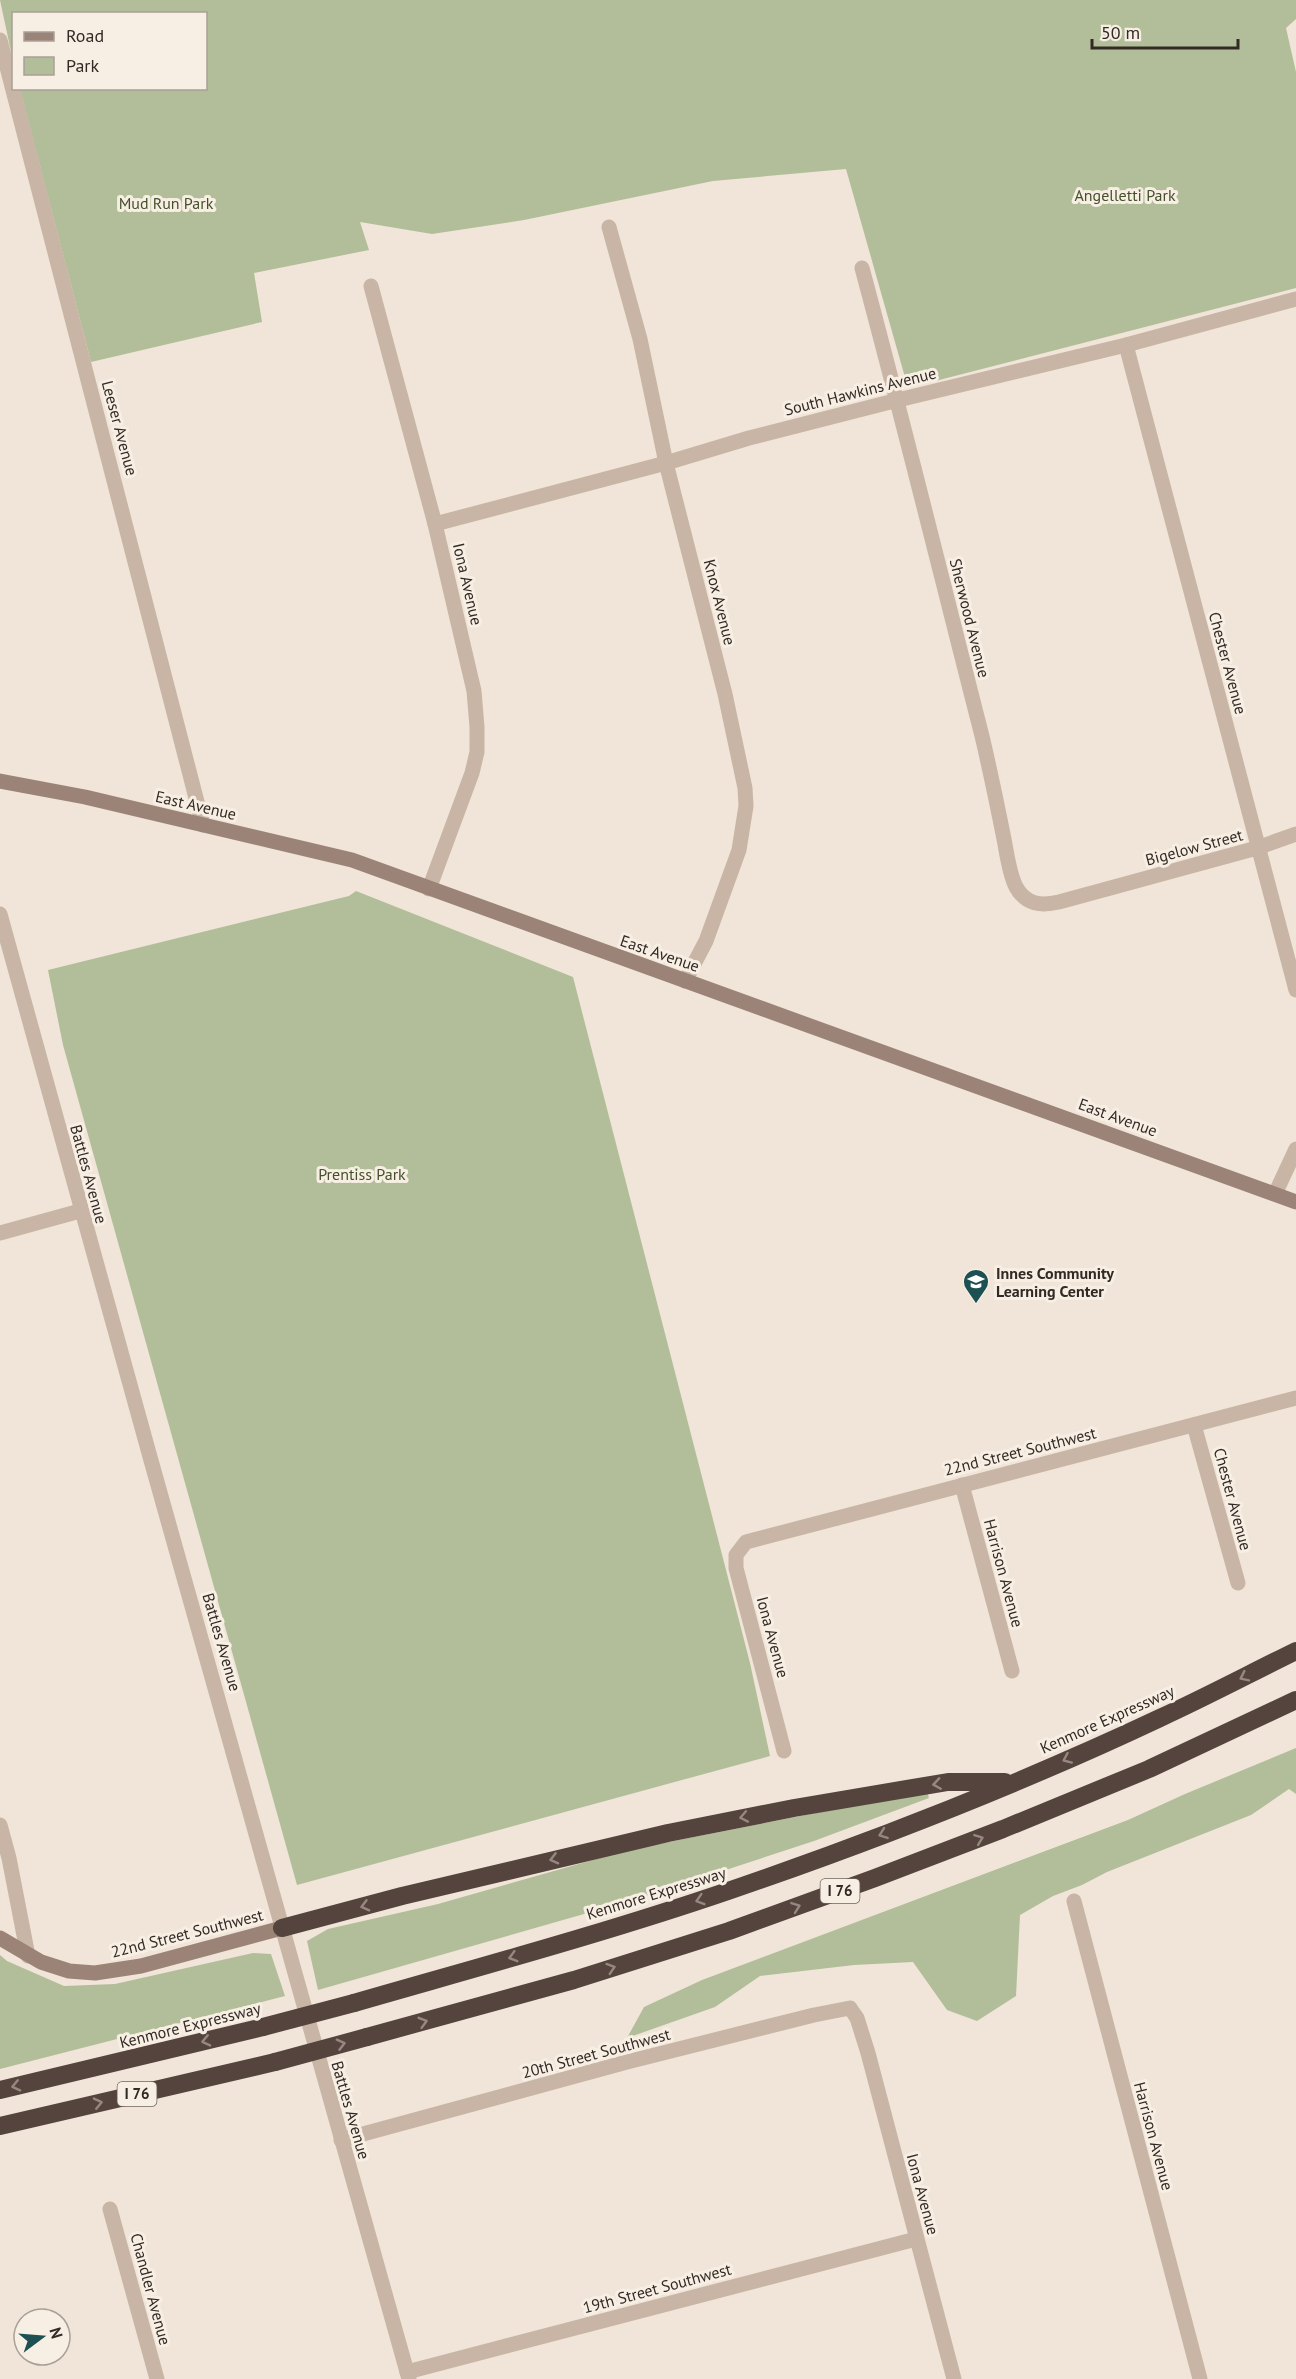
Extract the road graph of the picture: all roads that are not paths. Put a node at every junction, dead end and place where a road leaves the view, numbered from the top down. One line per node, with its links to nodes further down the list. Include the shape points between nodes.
1 (0, 40): 2 (street, Leeser Avenue)
2 (12, 86)
3 (13, 90): 13 (street, Leeser Avenue)
4 (609, 227): 10 (street, Knox Avenue, via 640,339)
5 (862, 268): 9 (street, Sherwood Avenue)
6 (371, 286): 11 (street, Iona Avenue)
7 (1296, 299): 8 (street, South Hawkins Avenue)
8 (1126, 345): 9 (street, South Hawkins Avenue); 15 (street, Chester Avenue)
9 (898, 400): 10 (street, South Hawkins Avenue); 17 (street, Sherwood Avenue, via 1016,886 1032,903 1045,905)
10 (666, 463): 11 (street, South Hawkins Avenue); 19 (street, Knox Avenue, via 725,694 746,806 739,850 706,941)
11 (435, 524): 16 (street, Iona Avenue, via 474,691 477,752)
12 (0, 781): 13 (main road, East Avenue)
13 (203, 825): 16 (main road, East Avenue, via 352,860)
14 (1296, 834): 15 (street, Bigelow Street)
15 (1257, 849): 17 (street, Bigelow Street); 20 (street, Chester Avenue)
16 (429, 889): 19 (main road, East Avenue)
17 (1100, 891)
18 (0, 914): 24 (street, Battles Avenue)
19 (685, 981): 22 (main road, East Avenue)
20 (1296, 990)
21 (1296, 1149): 22 (street)
22 (1275, 1194): 23 (main road, East Avenue)
23 (1296, 1202)
24 (80, 1211): 25 (street); 38 (street, Battles Avenue)
25 (0, 1233)
26 (1296, 1398): 27 (street, 22nd Street Southwest)
27 (1194, 1425): 28 (street, 22nd Street Southwest); 30 (street, Chester Avenue)
28 (962, 1485): 29 (street, 22nd Street Southwest); 32 (street, Harrison Avenue)
29 (752, 1539): 34 (street, Iona Avenue, via 740,1547 736,1568)
30 (1238, 1583)
31 (1296, 1651): 35 (highway, Kenmore Expressway / I 76, one-way to 35, via 1161,1718)
32 (1012, 1671)
33 (1296, 1700): 43 (highway, I 76, one-way to 33, bridge, via 275,2062 574,1980 729,1931 1003,1829 1149,1769)
34 (784, 1752)
35 (1016, 1782): 38 (highway, one-way to 38, via 948,1782 668,1833); 42 (highway, Kenmore Expressway / I 76, one-way to 42, bridge, via 727,1892 562,1943 263,2027)
36 (0, 1825): 40 (street)
37 (1074, 1901): 52 (street, Harrison Avenue)
38 (282, 1928): 40 (main road, 22nd Street Southwest, via 141,1966 95,1973 69,1971); 46 (street, Battles Avenue)
39 (0, 1938): 40 (main road, 22nd Street Southwest)
40 (28, 1956)
41 (857, 2018): 46 (street, 20th Street Southwest, via 850,2008 814,2015); 48 (street, Iona Avenue)
42 (0, 2090)
43 (73, 2108): 44 (highway, I 76); 45 (highway)
44 (0, 2126)
45 (0, 2132)
46 (341, 2140): 49 (street, Battles Avenue)
47 (110, 2209): 50 (street, Chandler Avenue)
48 (916, 2239): 49 (street, 19th Street Southwest); 51 (street, Iona Avenue)
49 (408, 2376)
50 (157, 2379)
51 (954, 2379)
52 (1200, 2379)

